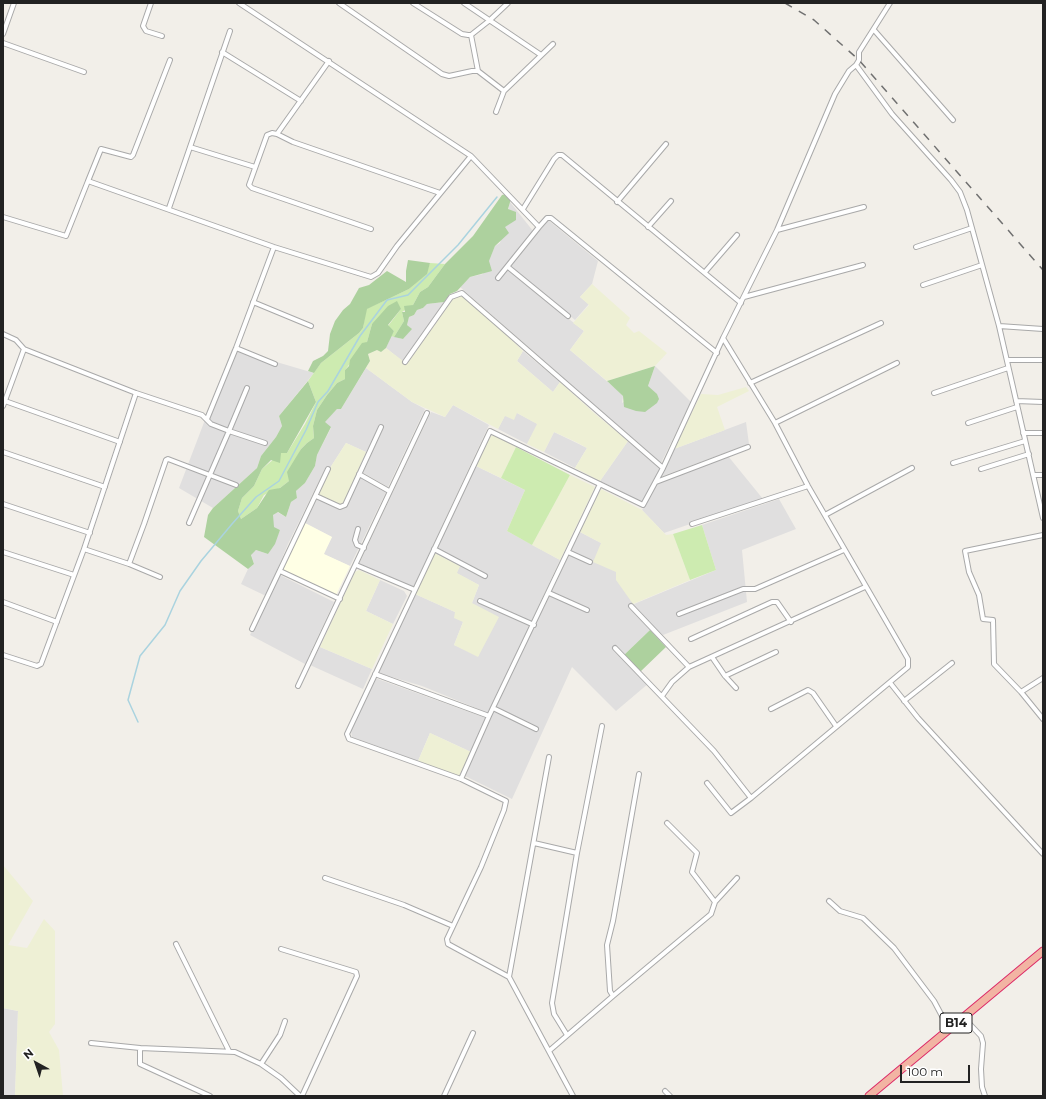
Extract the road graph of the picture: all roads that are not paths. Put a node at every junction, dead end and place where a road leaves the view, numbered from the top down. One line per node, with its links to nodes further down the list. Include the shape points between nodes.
1 (14, 3): 12 (street)
2 (151, 3): 14 (street, via 143,26 146,30)
3 (239, 3): 20 (street)
4 (338, 3): 22 (street, via 442,74 449,76)
5 (464, 3): 9 (street)
6 (508, 3): 9 (street)
7 (890, 3): 10 (street)
8 (415, 4): 13 (street, via 462,34)
9 (490, 20): 13 (street); 18 (street)
10 (874, 30): 21 (street, via 859,52); 27 (street)
11 (230, 31): 17 (street)
12 (3, 34)
13 (471, 35): 22 (street)
14 (162, 36)
15 (3, 43): 23 (street)
16 (553, 44): 18 (street)
17 (222, 52): 25 (street); 30 (street)
18 (541, 55): 24 (street)
19 (170, 60): 33 (street, via 133,155 131,157 101,149)
20 (329, 61): 25 (street); 31 (street)
21 (856, 65): 43 (street, via 892,114 960,192); 45 (street, via 849,70 835,94)
22 (478, 71): 24 (street)
23 (84, 72)
24 (504, 91): 26 (street)
25 (301, 101): 28 (street)
26 (496, 112)
27 (953, 120)
28 (277, 134): 32 (street, via 267,135); 34 (street, via 292,142)
29 (666, 144): 36 (street)
30 (190, 147): 32 (street); 38 (street)
31 (471, 156): 34 (street); 39 (street)
32 (255, 167): 44 (street, via 249,183 252,188)
33 (88, 181): 38 (street); 40 (street, via 66,236)
34 (440, 193): 47 (street, via 378,273 371,277)
35 (671, 201): 42 (street)
36 (617, 202): 39 (street, via 564,156 558,155); 42 (street)
37 (864, 207): 45 (street)
38 (169, 208): 47 (street)
39 (523, 209): 41 (street)
40 (3, 217)
41 (539, 227): 51 (street); 67 (street, via 548,218 553,219)
42 (648, 227): 52 (street)
43 (972, 228): 48 (street); 50 (street)
44 (371, 230)
45 (777, 230): 55 (street)
46 (737, 236): 52 (street)
47 (274, 246): 56 (street)
48 (916, 247)
49 (863, 265): 55 (street)
50 (982, 265): 54 (street); 61 (street)
51 (508, 267): 53 (street); 58 (street)
52 (705, 272): 57 (street)
53 (498, 278)
54 (923, 285)
55 (744, 297): 57 (street)
56 (253, 302): 60 (street); 65 (street)
57 (741, 303): 64 (street)
58 (568, 316)
59 (881, 323): 74 (street)
60 (311, 326)
61 (999, 326): 62 (street); 68 (street)
62 (1043, 329)
63 (3, 334): 66 (street, via 16,340)
64 (723, 338): 67 (street); 74 (street)
65 (236, 348): 72 (street); 84 (street)
66 (24, 349): 76 (street); 78 (street)
67 (717, 353): 98 (street)
68 (1007, 360): 69 (street); 73 (street)
69 (1043, 360)
70 (406, 362): 98 (street, via 451,297 462,293)
71 (897, 363): 85 (street)
72 (275, 364)
73 (1008, 368): 77 (street); 79 (street)
74 (750, 383): 85 (street)
75 (248, 388): 88 (street)
76 (136, 393): 84 (street, via 202,415); 92 (street)
77 (934, 393)
78 (5, 401): 81 (street); 92 (street)
79 (1016, 401): 80 (street); 82 (street)
80 (1043, 402)
81 (3, 406)
82 (1017, 407): 86 (street); 89 (street)
83 (427, 413): 113 (street)
84 (207, 419): 88 (street, via 211,424)
85 (776, 423): 109 (street)
86 (968, 423)
87 (381, 427): 102 (street)
88 (229, 431): 93 (street); 103 (street)
89 (1023, 433): 90 (street); 91 (street)
90 (1043, 433)
91 (1025, 441): 96 (street); 97 (street)
92 (120, 442): 110 (street)
93 (265, 443)
94 (748, 447): 106 (street)
95 (3, 452): 110 (street)
96 (1028, 454): 101 (street); 104 (street)
97 (953, 462)
98 (663, 468): 106 (street)
99 (912, 468): 116 (street)
100 (328, 469): 114 (street)
101 (981, 469)
102 (359, 474): 113 (street); 114 (street, via 343,506)
103 (209, 475): 108 (street); 118 (street); 130 (street, via 165,460)
104 (1034, 475): 105 (street); 111 (street)
105 (1043, 475)
106 (656, 482): 107 (street, via 643,505)
107 (600, 484): 125 (street, via 490,431); 128 (street)
108 (236, 485)
109 (808, 486): 116 (street); 119 (street)
110 (105, 487): 121 (street)
111 (1038, 490): 112 (street); 117 (street)
112 (1043, 490)
113 (389, 491): 123 (street)
114 (316, 496): 132 (street)
115 (3, 504): 121 (street)
116 (825, 515): 126 (street)
117 (1043, 518)
118 (189, 523)
119 (692, 524)
120 (358, 529): 123 (street, via 355,540 357,545)
121 (90, 533): 124 (street)
122 (1043, 535): 162 (street, via 965,551 969,572 979,595 983,619 993,620 994,664)
123 (364, 548): 131 (street)
124 (84, 549): 130 (street); 133 (street)
125 (434, 550): 134 (street); 137 (street)
126 (844, 550): 136 (street); 144 (street, via 755,589 743,589)
127 (3, 552): 133 (street)
128 (568, 552): 129 (street); 138 (street)
129 (590, 562)
130 (129, 564): 135 (street)
131 (356, 565): 137 (street); 139 (street)
132 (280, 571): 139 (street); 148 (street)
133 (74, 576): 145 (street)
134 (485, 576)
135 (160, 577)
136 (865, 587): 146 (street); 159 (street, via 908,659 907,670)
137 (415, 590): 156 (street)
138 (549, 593): 143 (street); 147 (street)
139 (340, 599): 160 (street)
140 (480, 601): 147 (street)
141 (3, 602): 145 (street)
142 (631, 606): 155 (street)
143 (587, 610)
144 (679, 614)
145 (57, 622): 152 (street, via 39,666)
146 (791, 622): 149 (street, via 777,602 772,602); 153 (street)
147 (534, 625): 165 (street)
148 (252, 629)
149 (691, 639)
150 (615, 648): 163 (street)
151 (776, 652): 157 (street)
152 (3, 655)
153 (712, 657): 155 (street); 157 (street)
154 (952, 663): 164 (street)
155 (689, 667): 163 (street, via 672,682)
156 (375, 674): 167 (street); 174 (street, via 347,734 349,739)
157 (725, 676): 161 (street)
158 (1043, 678): 162 (street)
159 (891, 684): 164 (street); 170 (street)
160 (298, 686)
161 (736, 688)
162 (1021, 692): 168 (street)
163 (662, 696): 176 (street, via 714,752)
164 (904, 701): 180 (street)
165 (493, 708): 167 (street); 171 (street)
166 (771, 709): 170 (street, via 808,690 814,693)
167 (489, 716): 174 (street)
168 (1043, 719)
169 (602, 726): 179 (street)
170 (836, 726): 176 (street)
171 (536, 729)
172 (550, 757): 178 (street)
173 (639, 774): 190 (street, via 607,945 610,992)
174 (461, 779): 185 (street, via 506,801 481,867)
175 (707, 783): 176 (street, via 731,813)
176 (751, 798)
177 (667, 823): 184 (street, via 696,853 692,872)
178 (534, 843): 179 (street); 189 (street)
179 (577, 854): 195 (street, via 552,1003 554,1014)
180 (1043, 854)
181 (325, 878): 185 (street, via 404,905)
182 (737, 878): 184 (street)
183 (829, 901): 193 (street, via 840,911 863,918 894,948 934,1001)
184 (715, 902): 190 (street, via 711,914)
185 (453, 926): 189 (street, via 447,939 448,944)
186 (176, 944): 198 (street)
187 (281, 948): 203 (street, via 356,972 357,976)
188 (1043, 950): 191 (highway, B14)
189 (509, 977): 199 (street)
190 (613, 996): 195 (street)
191 (963, 1016): 193 (highway, B14); 208 (street, via 981,1036 982,1087)
192 (285, 1021): 200 (street, via 280,1035)
193 (949, 1029): 207 (highway, B14)
194 (473, 1033): 204 (street)
195 (568, 1035): 199 (street)
196 (90, 1043): 197 (street)
197 (140, 1048): 198 (street); 202 (street, via 140,1064)
198 (229, 1051): 200 (street)
199 (550, 1051): 205 (street)
200 (261, 1064): 203 (street)
201 (665, 1091): 206 (street)
202 (210, 1096)
203 (301, 1096)
204 (444, 1096)
205 (573, 1096)
206 (670, 1096)
207 (869, 1096)
208 (985, 1096)

